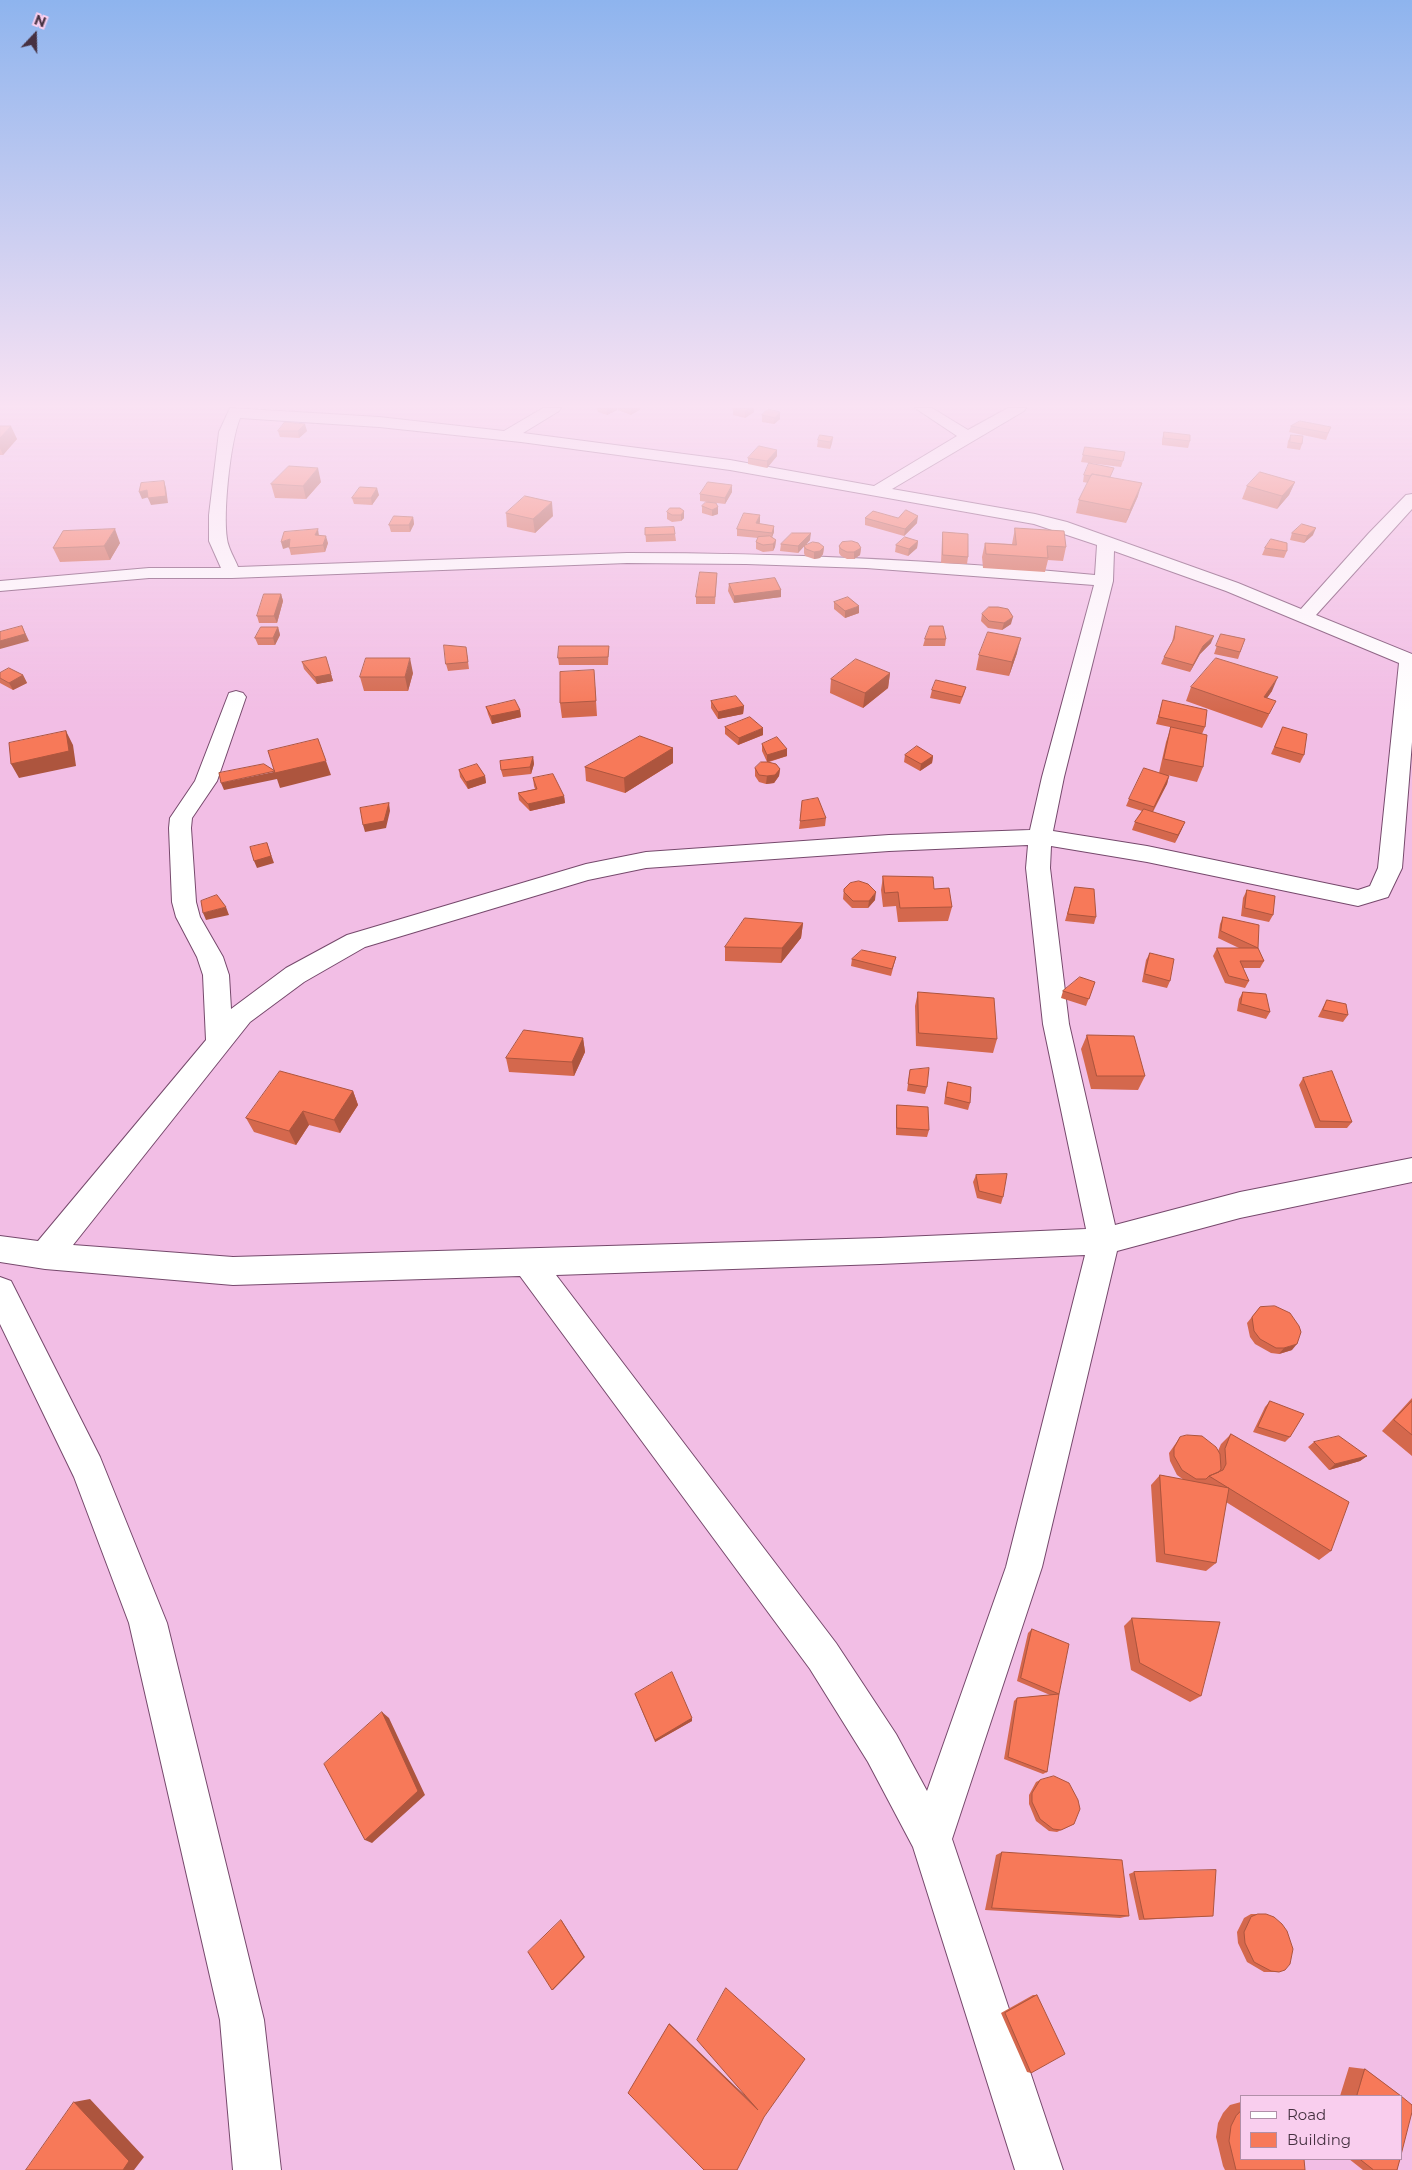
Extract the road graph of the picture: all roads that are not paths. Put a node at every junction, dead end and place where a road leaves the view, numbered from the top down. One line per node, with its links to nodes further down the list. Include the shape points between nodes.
1 (218, 509): 5 (street, via 218,541)
2 (984, 509): 4 (street, via 1035,519)
3 (1402, 509): 8 (street)
4 (1106, 542): 6 (street); 8 (street, via 1232,587)
5 (232, 573): 6 (street, via 680,558 895,565); 7 (street, via 149,573)
6 (1104, 581): 11 (street)
7 (0, 586)
8 (1304, 617): 9 (street)
9 (1410, 660): 11 (street, via 1390,868 1380,891 1358,898 1147,854)
10 (236, 697): 12 (street, via 206,781 182,818 180,828 184,902 216,975)
11 (1040, 838): 12 (street, via 889,843 646,860 586,872 356,941 295,975 241,1015); 14 (street, via 1038,868 1056,1024)
12 (219, 1040): 16 (street)
13 (1412, 1170): 14 (street, via 1240,1205)
14 (1104, 1240): 17 (street); 19 (street, via 1024,1568)
15 (0, 1248): 16 (street)
16 (45, 1256): 17 (street, via 233,1271)
17 (527, 1260): 19 (street, via 823,1656 882,1748)
18 (0, 1291): 20 (street, via 88,1469 148,1623 242,2020)
19 (931, 1839): 21 (street)
20 (257, 2170)
21 (1039, 2170)

